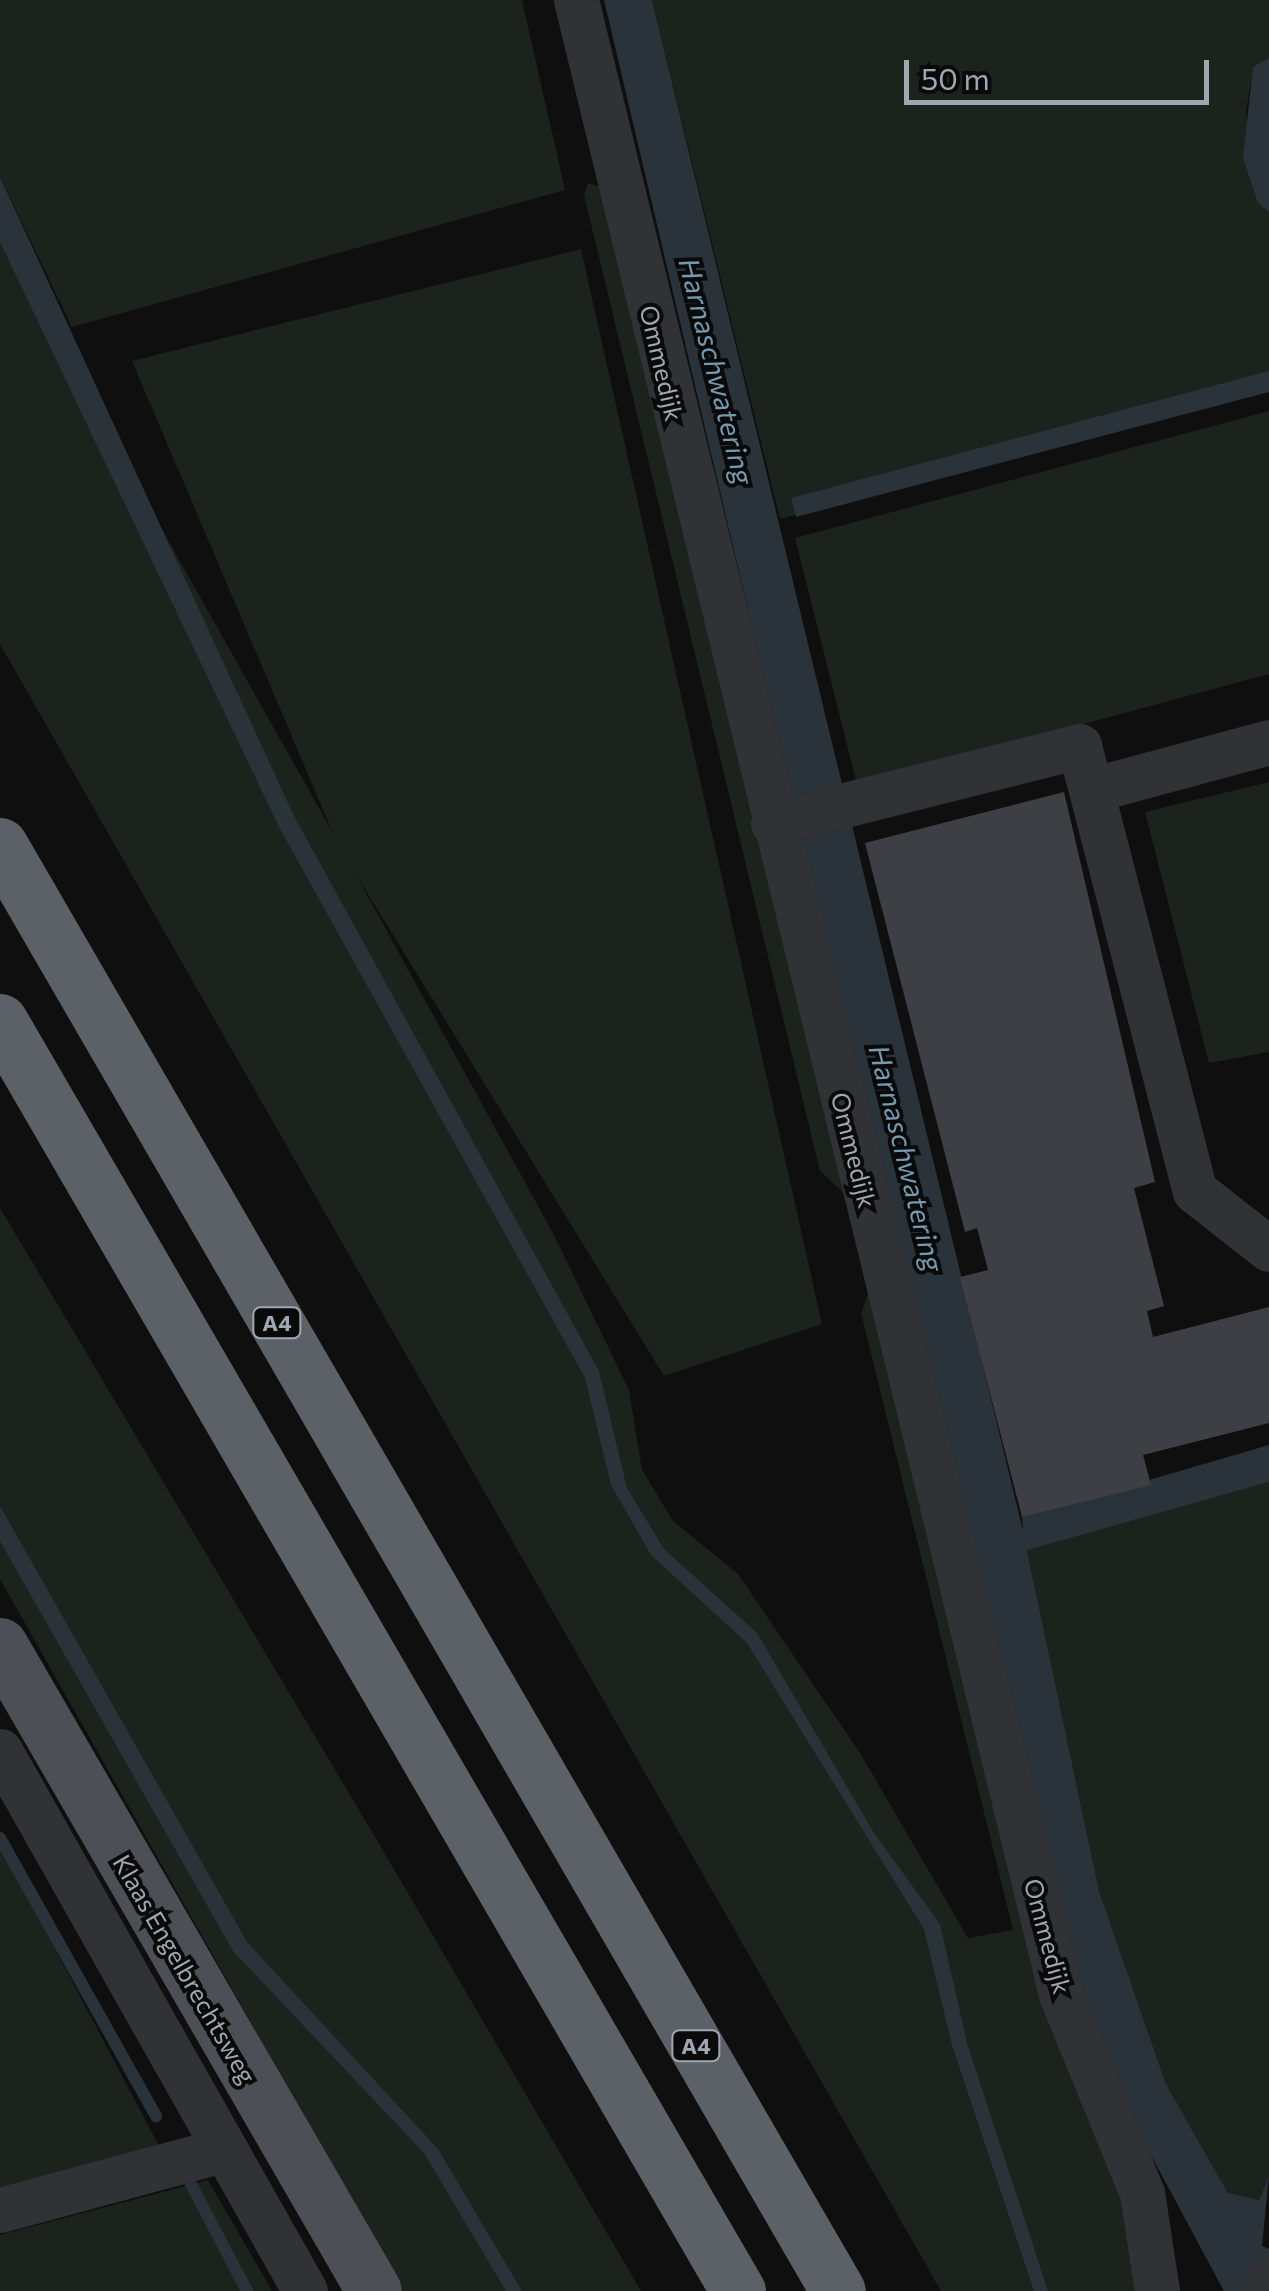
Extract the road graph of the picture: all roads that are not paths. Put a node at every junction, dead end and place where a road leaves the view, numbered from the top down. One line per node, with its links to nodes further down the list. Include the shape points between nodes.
1 (576, 0): 4 (street, Ommedijk)
2 (1269, 742): 3 (street)
3 (1091, 790): 4 (street, via 1079,746); 7 (street, via 1196,1191)
4 (782, 821): 17 (street, Ommedijk, via 1061,1994 1142,2193)
5 (0, 845): 16 (highway, A4)
6 (0, 1020): 15 (highway)
7 (1269, 1250)
8 (0, 1645): 14 (main road, Klaas Engelbrechtsweg)
9 (0, 1751): 10 (street)
10 (222, 2150): 11 (street); 13 (street)
11 (0, 2210)
12 (1269, 2280): 18 (street)
13 (305, 2291)
14 (374, 2291)
15 (738, 2291)
16 (838, 2291)
17 (1157, 2291)
18 (1264, 2291)

